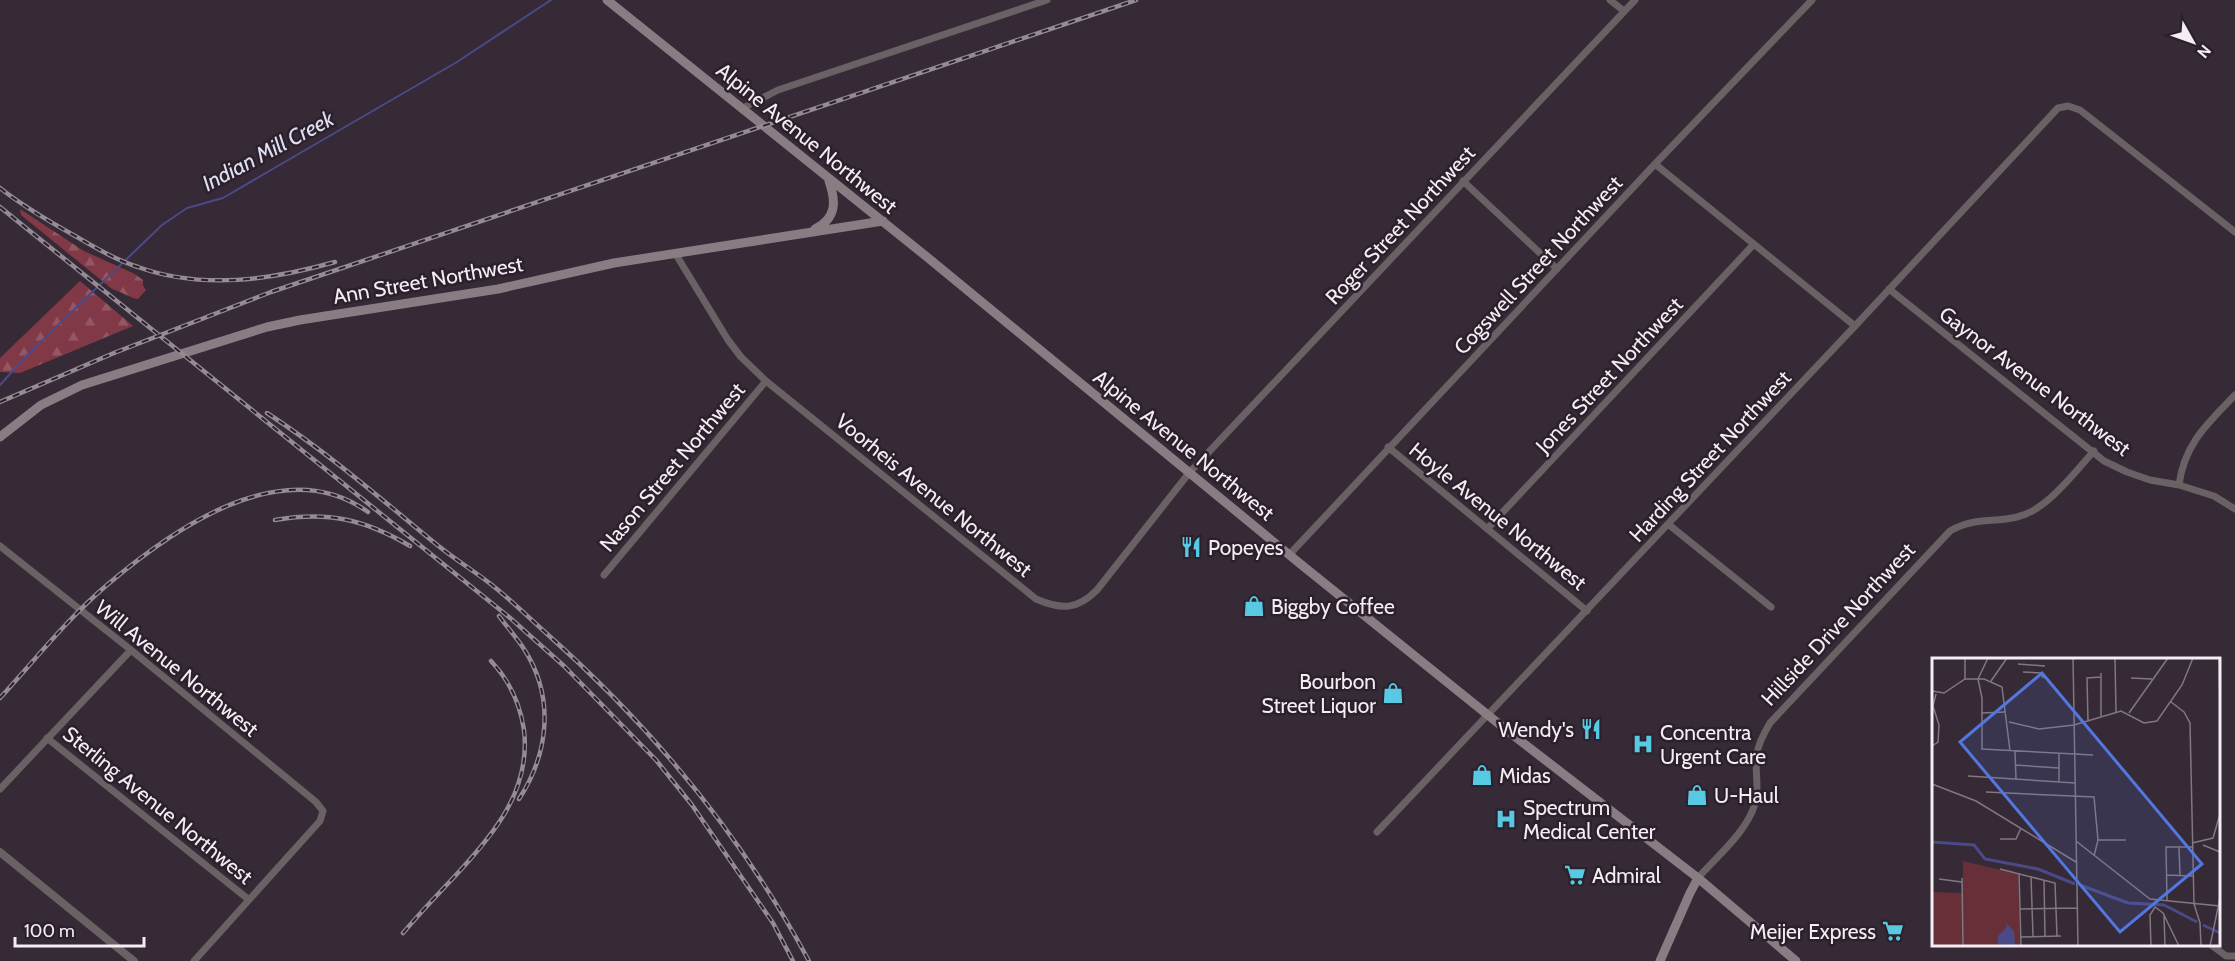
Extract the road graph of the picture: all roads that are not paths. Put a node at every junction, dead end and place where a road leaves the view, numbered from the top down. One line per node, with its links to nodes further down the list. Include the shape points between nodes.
1 (607, 0): 7 (main road, Alpine Avenue Northwest)
2 (1047, 0): 7 (street, via 778,90)
3 (1610, 0): 6 (street)
4 (1635, 0): 6 (street, Roger Street Northwest)
5 (1812, 0): 8 (street, Cogswell Street Northwest)
6 (1624, 12): 10 (street, Roger Street Northwest)
7 (741, 109): 9 (main road, Alpine Avenue Northwest)
8 (1655, 164): 14 (street); 16 (street, Cogswell Street Northwest)
9 (828, 178): 11 (main road, Alpine Avenue Northwest); 13 (main road, via 835,199 833,213 823,225)
10 (1463, 181): 16 (street); 24 (street, Roger Street Northwest)
11 (883, 221): 13 (main road, Ann Street Northwest); 24 (main road, Alpine Avenue Northwest)
12 (2235, 232): 17 (street, Harding Street Northwest, via 2080,110 2068,106 2058,108)
13 (807, 233): 15 (main road, Ann Street Northwest)
14 (1754, 244): 18 (street); 28 (street, Jones Street Northwest)
15 (675, 253): 19 (street, Voorheis Avenue Northwest, via 728,340); 21 (main road, Ann Street Northwest, via 498,289 267,327 69,390 41,405)
16 (1557, 269): 22 (street, Cogswell Street Northwest)
17 (1888, 289): 18 (street, Harding Street Northwest); 23 (street, Gaynor Avenue Northwest)
18 (1855, 326): 27 (street, Harding Street Northwest)
19 (766, 381): 24 (street, Voorheis Avenue Northwest, via 1036,599 1053,606 1085,602); 31 (street, Nason Street Northwest)
20 (2235, 395): 25 (street, via 2191,445)
21 (0, 437)
22 (1388, 447): 28 (street, Hoyle Avenue Northwest); 30 (street, Cogswell Street Northwest)
23 (2094, 452): 25 (street, Gaynor Avenue Northwest, via 2127,472); 40 (street, Hillside Drive Northwest, via 2049,499 2026,515 1976,520 1950,531 1870,615 1770,723 1756,755 1758,787 1751,815)
24 (1189, 473): 30 (main road, Alpine Avenue Northwest)
25 (2179, 485): 26 (street, Gaynor Avenue Northwest, via 2214,496)
26 (2235, 509)
27 (1668, 524): 32 (street); 33 (street, Harding Street Northwest)
28 (1487, 529): 33 (street, Hoyle Avenue Northwest)
29 (0, 546): 34 (street, Will Avenue Northwest)
30 (1289, 555): 35 (main road, Alpine Avenue Northwest)
31 (604, 575)
32 (1771, 607)
33 (1587, 611): 35 (street, Harding Street Northwest)
34 (131, 650): 36 (street); 41 (street, Will Avenue Northwest, via 323,811 320,820)
35 (1488, 714): 38 (street, Harding Street Northwest); 40 (main road, Alpine Avenue Northwest)
36 (47, 738): 37 (street); 41 (street, Sterling Avenue Northwest)
37 (0, 789)
38 (1377, 832)
39 (0, 852): 44 (street)
40 (1698, 878): 46 (main road, Hillside Drive Northwest); 47 (main road, Alpine Avenue Northwest)
41 (248, 899): 45 (street)
42 (2211, 946): 43 (street, via 2226,956)
43 (2235, 956)
44 (134, 961)
45 (194, 961)
46 (1660, 961)
47 (1796, 961)

